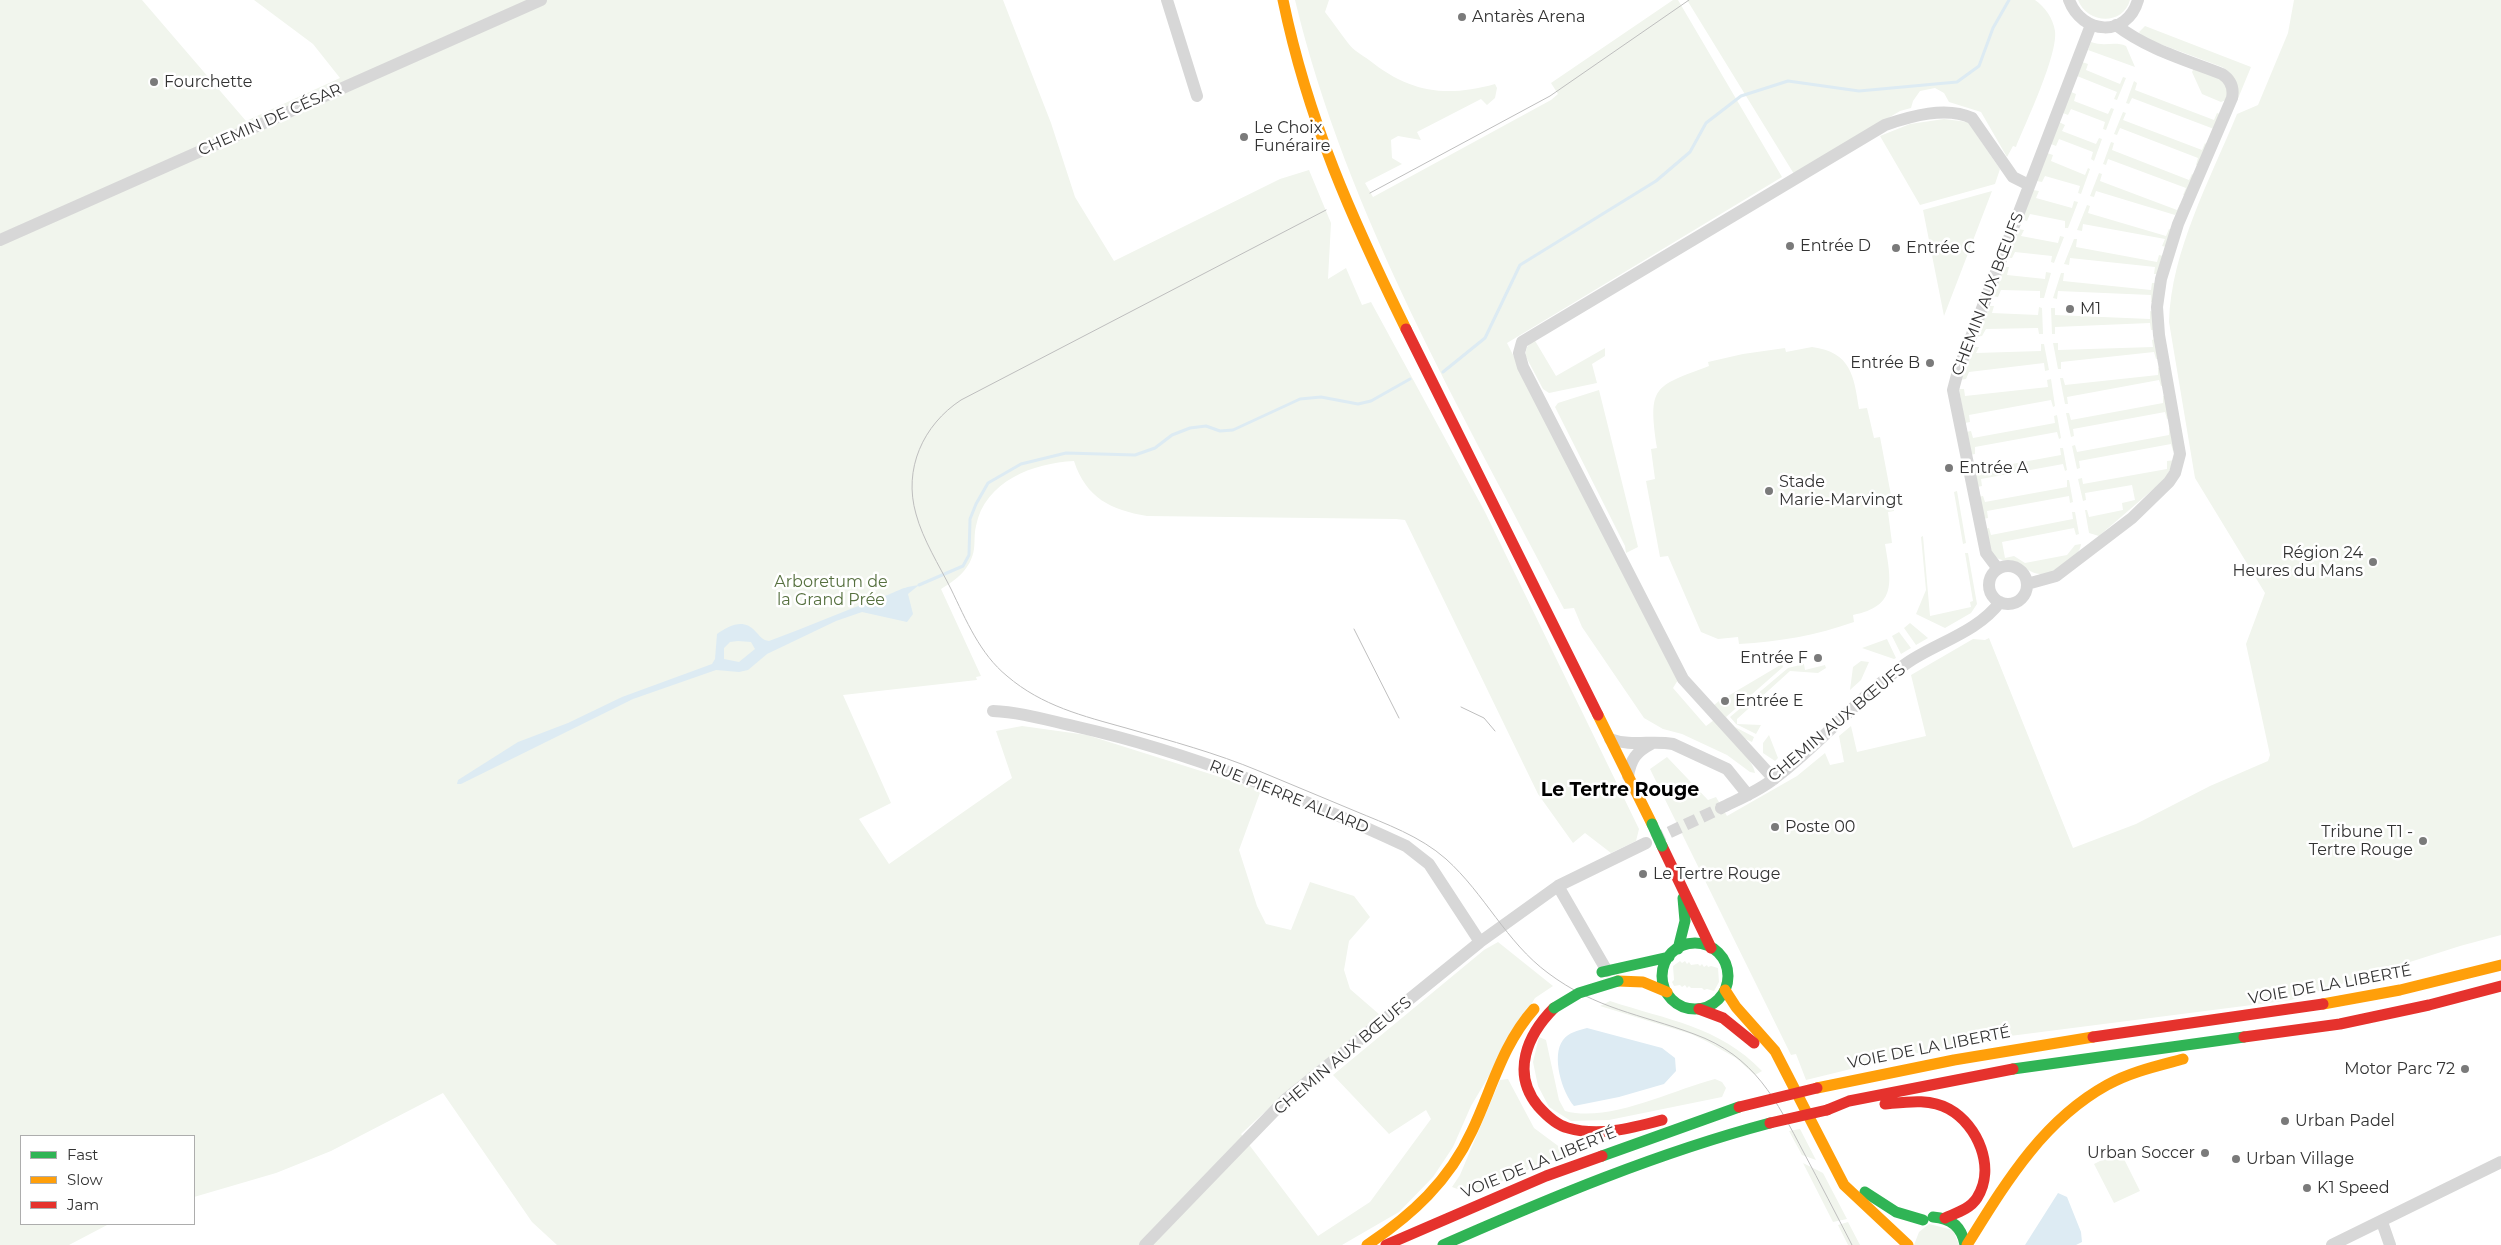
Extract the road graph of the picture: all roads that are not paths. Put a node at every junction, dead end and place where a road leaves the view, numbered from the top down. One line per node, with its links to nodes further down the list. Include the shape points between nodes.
1 (541, 0): 10 (street, CHEMIN DE CÉSAR)
2 (1167, 0): 8 (street)
3 (1283, 0): 15 (main road, via 1317,124 1362,238)
4 (2069, 0): 6 (street, via 2073,11)
5 (2138, 0): 7 (street, via 2126,20)
6 (2091, 25): 7 (street); 9 (street, CHEMIN AUX BŒUFS)
7 (2116, 25): 12 (street, via 2154,48 2222,74 2232,88 2232,98 2178,224 2161,279 2157,307 2180,454 2169,482 2132,518 2056,576)
8 (1197, 96)
9 (2030, 185): 11 (street, CHEMIN AUX BŒUFS, via 1953,390 1986,553); 18 (street, via 2013,177 1972,118 1965,114 1903,118 1885,125 1522,342 1519,353 1523,367 1683,679)
10 (0, 240)
11 (1998, 569): 12 (street, via 2005,566 2020,570); 13 (street, via 1989,586 1994,598)
12 (2027, 584): 13 (street, via 2022,598 2015,603)
13 (2000, 602): 18 (street, CHEMIN AUX BŒUFS, via 1978,622 1909,662 1868,692 1841,721)
14 (993, 711): 24 (street, RUE PIERRE ALLARD, via 1111,734 1237,773 1406,846 1429,864)
15 (1610, 739): 16 (street, via 1632,744); 17 (main road)
16 (1653, 743): 17 (street, via 1633,758); 19 (street, via 1673,744 1727,769)
17 (1628, 776): 23 (main road, bridge)
18 (1774, 779): 19 (street, CHEMIN AUX BŒUFS)
19 (1748, 795): 20 (street, CHEMIN AUX BŒUFS)
20 (1721, 808)
21 (1646, 843): 22 (street, CHEMIN AUX BŒUFS)
22 (1558, 886): 24 (street, CHEMIN AUX BŒUFS); 28 (street)
23 (1682, 889): 25 (main road); 26 (main road, via 1685,921)
24 (1480, 942): 44 (street, CHEMIN AUX BŒUFS, via 1285,1100)
25 (1711, 948): 26 (main road, via 1694,944); 31 (main road, via 1722,957 1726,966)
26 (1674, 953): 28 (main road); 32 (main road, via 1663,974)
27 (2501, 965): 37 (main road, VOIE DE LA LIBERTÉ, bridge, via 2338,1003 2022,1047)
28 (1605, 972): 30 (main road)
29 (2501, 986): 38 (main road, via 2340,1024 2033,1066 1849,1101)
30 (1562, 989)
31 (1725, 990): 35 (main road, via 1715,1003); 36 (main road, via 1775,1051)
32 (1667, 992): 35 (main road, via 1680,1006); 37 (main road, bridge, via 1651,983 1618,981 1579,993 1554,1008 1537,1026 1525,1048 1522,1059 1526,1087 1541,1110 1568,1129 1583,1132 1618,1130 1706,1109)
33 (2501, 994): 49 (main road, via 2360,1028 2168,1061 2124,1076 2076,1103 2041,1136 2002,1188)
34 (1542, 1002): 45 (main road, via 1522,1023 1505,1049 1473,1130 1443,1179 1419,1207)
35 (1699, 1009): 36 (main road, via 1724,1018)
36 (1784, 1072): 39 (main road)
37 (1739, 1107): 46 (main road, VOIE DE LA LIBERTÉ, via 1546,1176)
38 (1827, 1110): 41 (main road, via 1923,1103 1948,1109 1965,1122 1976,1136 1984,1156 1983,1186 1972,1203); 47 (main road, bridge, via 1725,1134 1648,1160)
39 (1829, 1154): 42 (main road, via 1869,1196 1902,1215); 48 (main road, via 1854,1196)
40 (2501, 1162): 43 (street)
41 (1945, 1218): 42 (main road); 49 (main road, via 1960,1228)
42 (1923, 1220): 48 (main road, via 1913,1231)
43 (2382, 1222): 50 (street); 51 (street)
44 (1145, 1245)
45 (1367, 1245)
46 (1386, 1245)
47 (1443, 1245)
48 (1909, 1245)
49 (1966, 1245)
50 (2332, 1245)
51 (2390, 1245)

